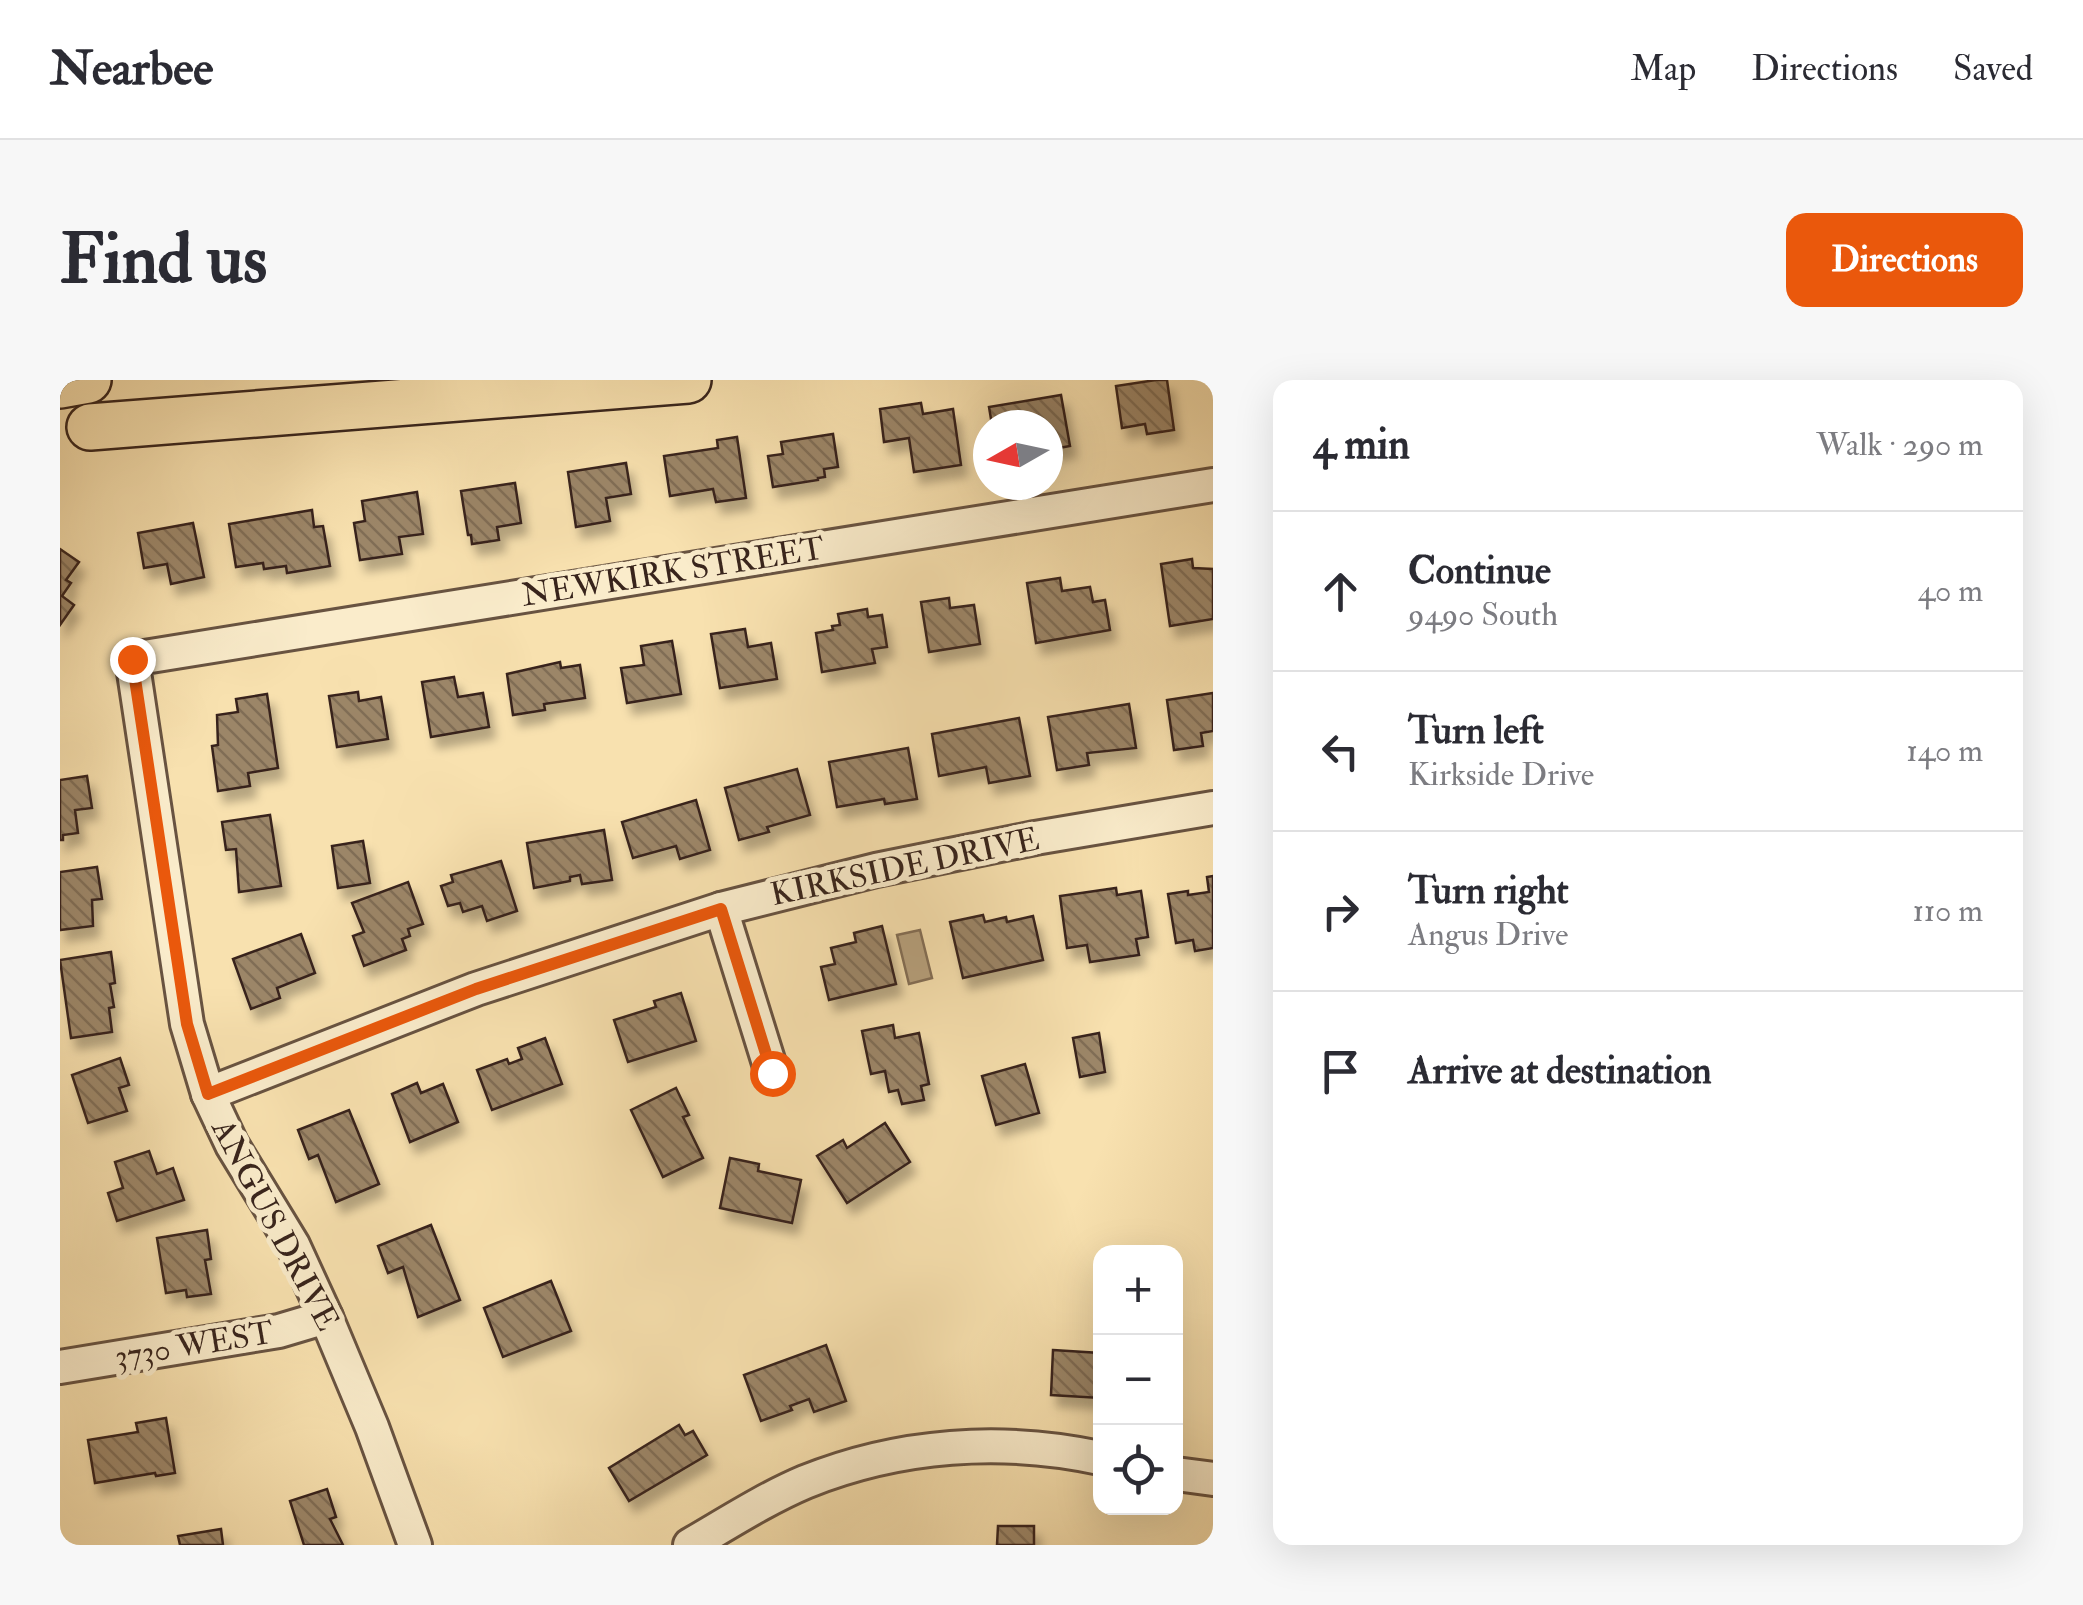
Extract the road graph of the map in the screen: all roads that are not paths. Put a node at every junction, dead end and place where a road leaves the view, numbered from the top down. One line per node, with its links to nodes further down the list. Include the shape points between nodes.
1 (88, 380): 4 (highway)
2 (371, 380): 5 (highway)
3 (688, 380): 5 (highway)
4 (60, 384)
5 (75, 429)
6 (1213, 485): 7 (street, NEWKIRK STREET)
7 (132, 659): 11 (street, ANGUS DRIVE, via 187,1024)
8 (1213, 808): 9 (street, KIRKSIDE DRIVE, via 982,848)
9 (721, 909): 10 (street); 11 (street, KIRKSIDE DRIVE, via 476,989)
10 (772, 1073)
11 (208, 1094): 12 (street, ANGUS DRIVE, via 294,1245)
12 (326, 1317): 13 (street, 3730 WEST, via 279,1331); 17 (street, ANGUS DRIVE)
13 (60, 1367)
14 (1093, 1457): 18 (street, via 1010,1446 906,1452 804,1483)
15 (1183, 1475): 16 (street)
16 (1213, 1479)
17 (415, 1545)
18 (690, 1545)

